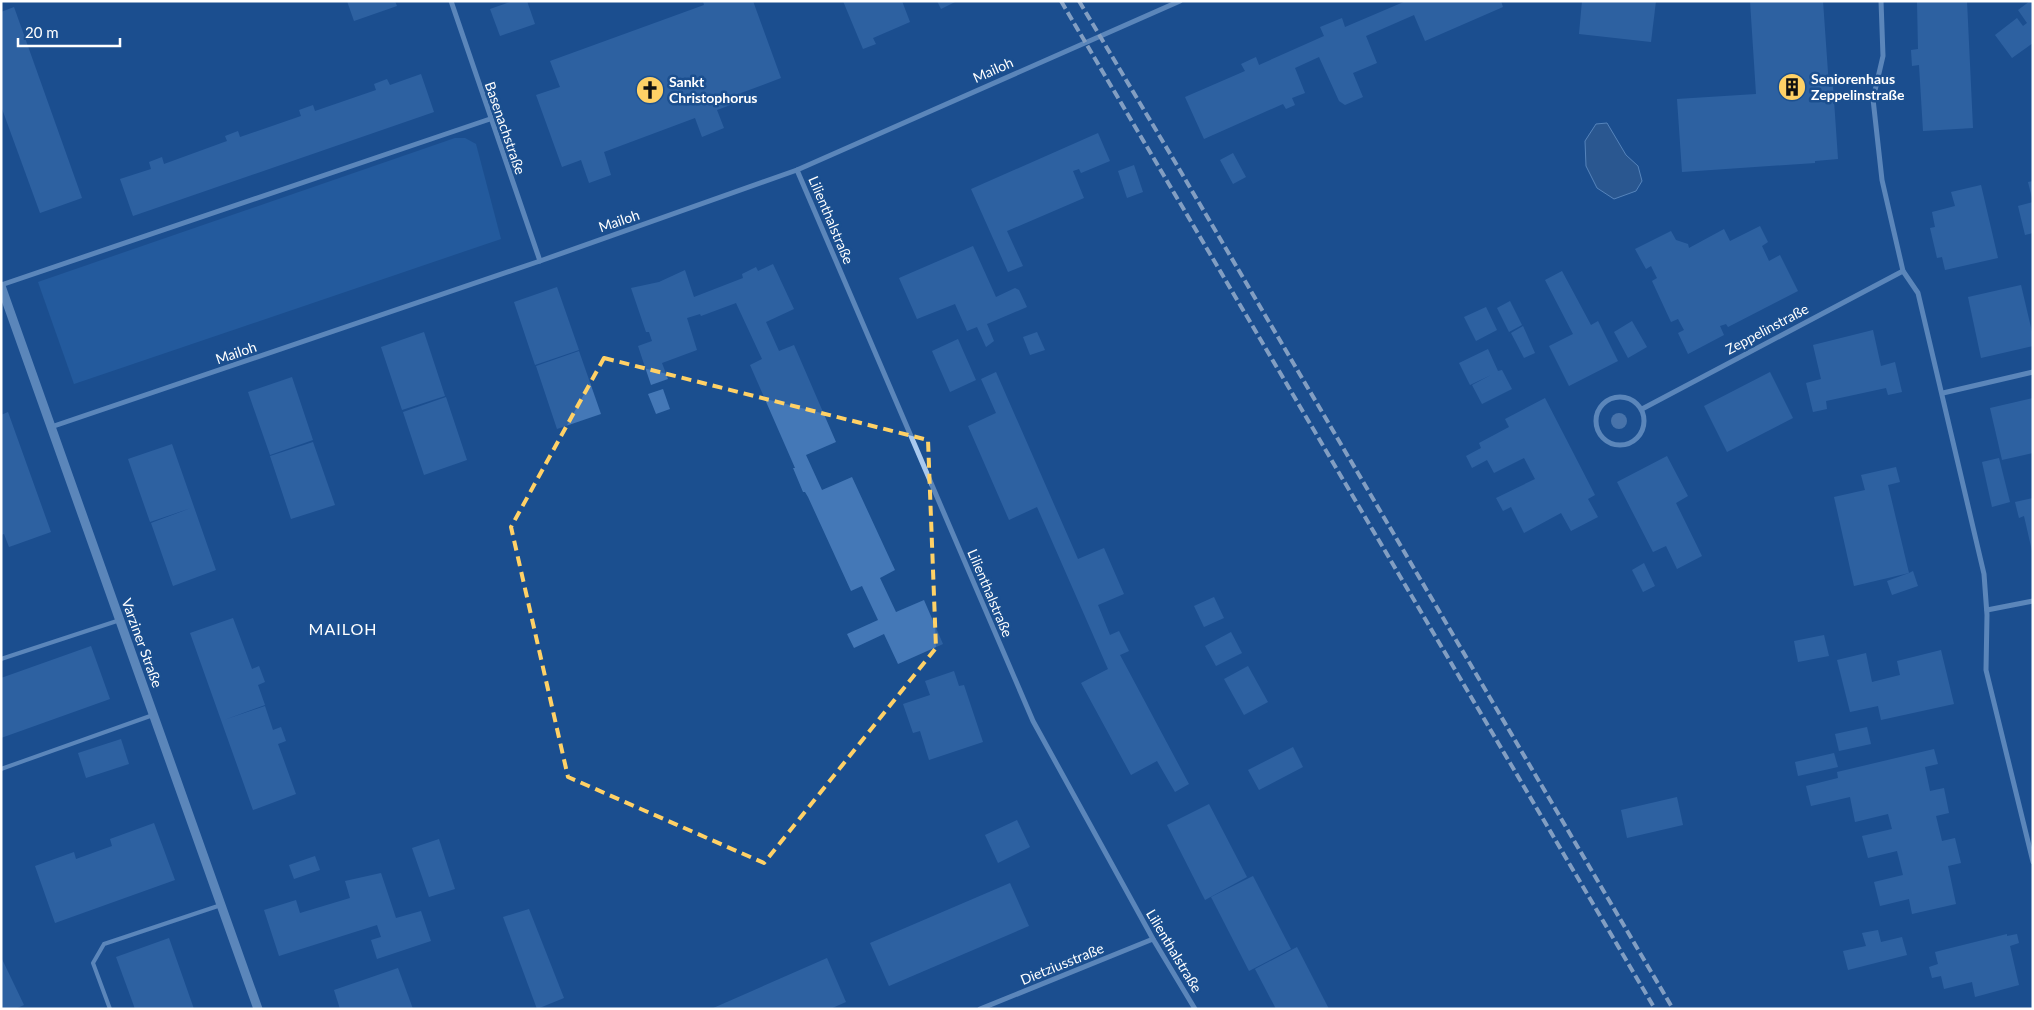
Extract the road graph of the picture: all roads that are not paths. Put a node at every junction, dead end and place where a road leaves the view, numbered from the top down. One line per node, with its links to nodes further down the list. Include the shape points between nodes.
1 (450, 1): 4 (street, Basenachstraße)
2 (1180, 1): 5 (street, Mailoh)
3 (1881, 1): 7 (street, via 1883,56 1874,99 1882,180)
4 (490, 119): 6 (street, Basenachstraße); 8 (street)
5 (796, 170): 6 (street, Mailoh); 21 (street, Lilienthalstraße, via 1033,721)
6 (540, 261): 12 (street, Mailoh)
7 (1903, 271): 10 (street, via 1918,293); 11 (street, Zeppelinstraße)
8 (1, 285): 12 (street, Varziner Straße)
9 (2033, 372): 10 (street)
10 (1943, 393): 14 (street, via 1984,574)
11 (1642, 409): 11 (street, via 1644,427 1632,443 1614,445 1598,434 1596,414 1608,400 1627,397)
12 (51, 427): 15 (street, Varziner Straße)
13 (2033, 601): 14 (street)
14 (1987, 610): 19 (street, via 1986,670)
15 (120, 620): 16 (lane); 17 (street, Varziner Straße)
16 (1, 659)
17 (154, 715): 18 (lane); 20 (street, Varziner Straße)
18 (1, 769)
19 (2033, 862)
20 (221, 905): 22 (lane, via 104,944 93,963); 23 (street, Varziner Straße)
21 (1152, 939): 24 (street, Dietziusstraße); 25 (street, Lilienthalstraße)
22 (110, 1009)
23 (258, 1009)
24 (980, 1009)
25 (1195, 1009)

